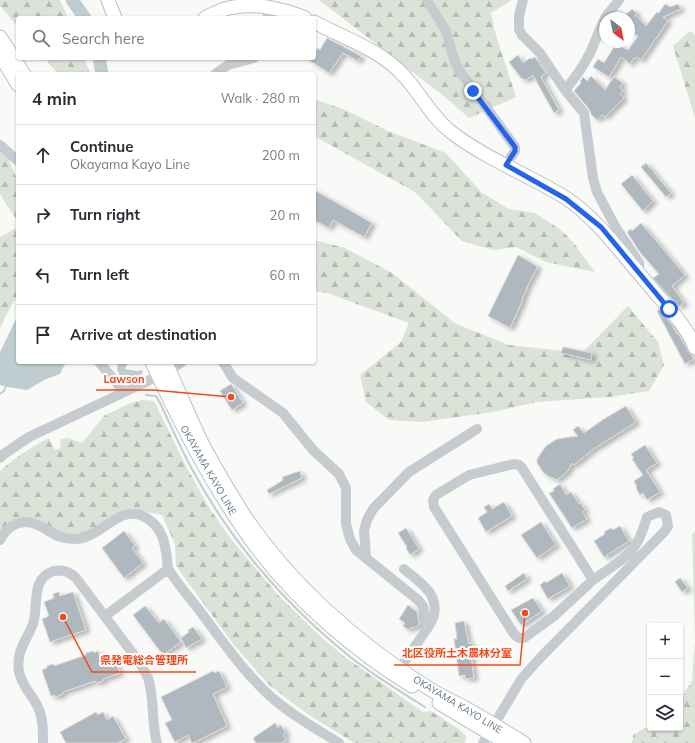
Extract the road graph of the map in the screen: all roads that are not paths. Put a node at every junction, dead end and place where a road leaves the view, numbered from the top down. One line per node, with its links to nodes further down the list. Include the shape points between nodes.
1 (108, 0): 7 (main road)
2 (426, 0): 21 (street, via 446,31 459,70 515,147)
3 (523, 0): 18 (street, via 519,29 540,53)
4 (619, 0): 6 (street)
5 (266, 9): 8 (main road, via 234,7); 9 (main road, via 284,10)
6 (610, 12)
7 (115, 16)
8 (209, 16)
9 (300, 16)
10 (316, 23): 21 (main road, via 377,54 396,68 450,131)
11 (599, 29): 18 (street, via 576,78)
12 (0, 37): 15 (main road)
13 (0, 55): 17 (main road)
14 (247, 60): 16 (street, via 228,65)
15 (23, 72)
16 (218, 72)
17 (16, 82)
18 (565, 90): 22 (street, via 584,113 597,192 638,263)
19 (0, 145): 20 (street)
20 (16, 159)
21 (506, 165): 22 (main road, via 566,199 601,227)
22 (640, 276): 23 (main road, via 678,320)
23 (695, 348)
24 (101, 364): 29 (street)
25 (155, 364): 28 (main road, OKAYAMA KAYO LINE)
26 (178, 364): 28 (street)
27 (224, 364): 33 (street, via 232,378 283,413 313,450 339,474 346,488 346,524 350,539 356,550)
28 (164, 370): 29 (street); 39 (main road, OKAYAMA KAYO LINE, via 222,479 267,546 322,606); 40 (main road, OKAYAMA KAYO LINE, via 197,454 237,520 286,582 313,610 394,676)
29 (124, 392): 31 (street, via 29,438)
30 (477, 429): 33 (street, via 409,472 373,509 364,531)
31 (0, 458)
32 (0, 540): 34 (street, via 6,530 17,523 31,522 54,535 80,539 118,517 141,516 148,518 161,532)
33 (366, 557): 38 (street, via 424,606)
34 (168, 569): 37 (street); 43 (street, via 229,651 269,695 288,711)
35 (404, 569): 38 (street, via 432,594 434,616)
36 (593, 580): 36 (street, via 519,465 469,475 436,495 433,500 434,507 514,634 519,638 524,638 554,616); 40 (street, via 629,554 640,537 647,517 659,512 666,515 668,526 664,532 522,678)
37 (105, 616): 41 (street, via 76,578 67,572 51,572 40,582 33,623 23,642 19,666 22,684 41,715); 42 (street, via 144,669 150,686)
38 (427, 629): 39 (street)
39 (400, 668): 40 (main road, OKAYAMA KAYO LINE)
40 (488, 733): 44 (main road, OKAYAMA KAYO LINE); 45 (main road, OKAYAMA KAYO LINE)
41 (43, 743)
42 (157, 743)
43 (339, 743)
44 (506, 743)
45 (524, 743)

